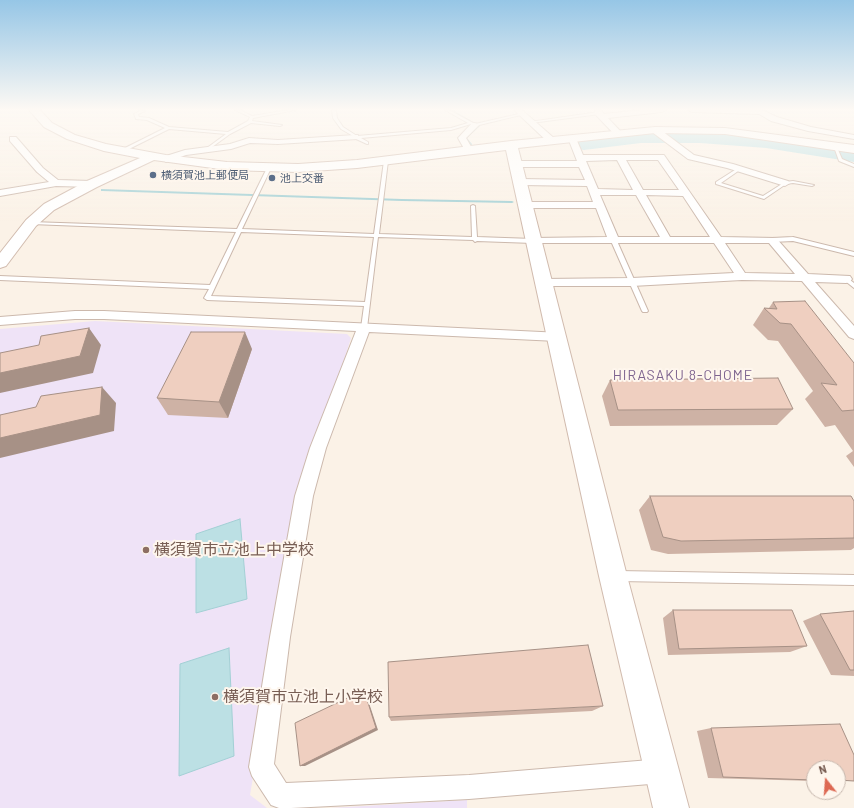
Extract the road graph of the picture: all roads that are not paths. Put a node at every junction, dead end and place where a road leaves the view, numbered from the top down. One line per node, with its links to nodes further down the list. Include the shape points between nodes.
1 (20, 148): 24 (street)
2 (103, 148): 11 (street)
3 (129, 148): 11 (lane)
4 (218, 148): 9 (street)
5 (541, 148): 19 (street)
6 (576, 148): 18 (street)
7 (679, 148): 14 (street)
8 (835, 148): 20 (lane, via 840,160)
9 (208, 149): 16 (street)
10 (469, 150): 17 (street); 19 (street)
11 (122, 151): 12 (street)
12 (152, 157): 16 (street); 25 (street)
13 (668, 157): 14 (street); 15 (street); 30 (street)
14 (691, 157): 22 (street)
15 (620, 158): 18 (street); 28 (street)
16 (166, 159): 21 (street)
17 (386, 161): 21 (street); 36 (lane)
18 (581, 161): 19 (street); 27 (street)
19 (515, 164): 27 (street); 31 (street)
20 (854, 166)
21 (269, 168): 35 (lane)
22 (739, 169): 23 (street); 23 (lane, via 718,183 764,198)
23 (785, 183): 26 (lane)
24 (56, 184): 25 (street); 29 (street)
25 (92, 184): 34 (street, via 50,207)
26 (812, 185)
27 (592, 187): 28 (street); 32 (street)
28 (639, 192): 30 (street); 41 (street)
29 (0, 193)
30 (685, 193): 38 (street)
31 (525, 205): 32 (street); 40 (street)
32 (600, 205): 42 (street)
33 (473, 206): 37 (lane)
34 (31, 222): 35 (lane); 44 (street)
35 (239, 231): 36 (lane); 51 (lane)
36 (377, 236): 37 (lane); 52 (lane)
37 (475, 240): 40 (lane)
38 (716, 240): 39 (street); 41 (street); 45 (street)
39 (772, 240): 43 (lane, via 793,239); 47 (street)
40 (533, 241): 42 (street); 50 (street)
41 (667, 241): 42 (street)
42 (614, 242): 48 (lane)
43 (854, 254)
44 (0, 263)
45 (742, 276): 47 (street); 48 (street)
46 (0, 278): 51 (lane)
47 (804, 278): 49 (street); 56 (street)
48 (632, 282): 50 (street); 53 (lane)
49 (850, 282)
50 (543, 283): 57 (street)
51 (212, 287): 52 (lane, via 207,298)
52 (367, 304): 55 (lane)
53 (645, 312)
54 (0, 321): 55 (street, via 104,315)
55 (364, 328): 57 (street); 60 (street, via 318,448 304,496 261,767 280,796 469,787)
56 (854, 334)
57 (557, 336): 58 (street)
58 (613, 576): 59 (lane); 60 (street)
59 (854, 580)
60 (662, 771): 61 (street)
61 (671, 808)

